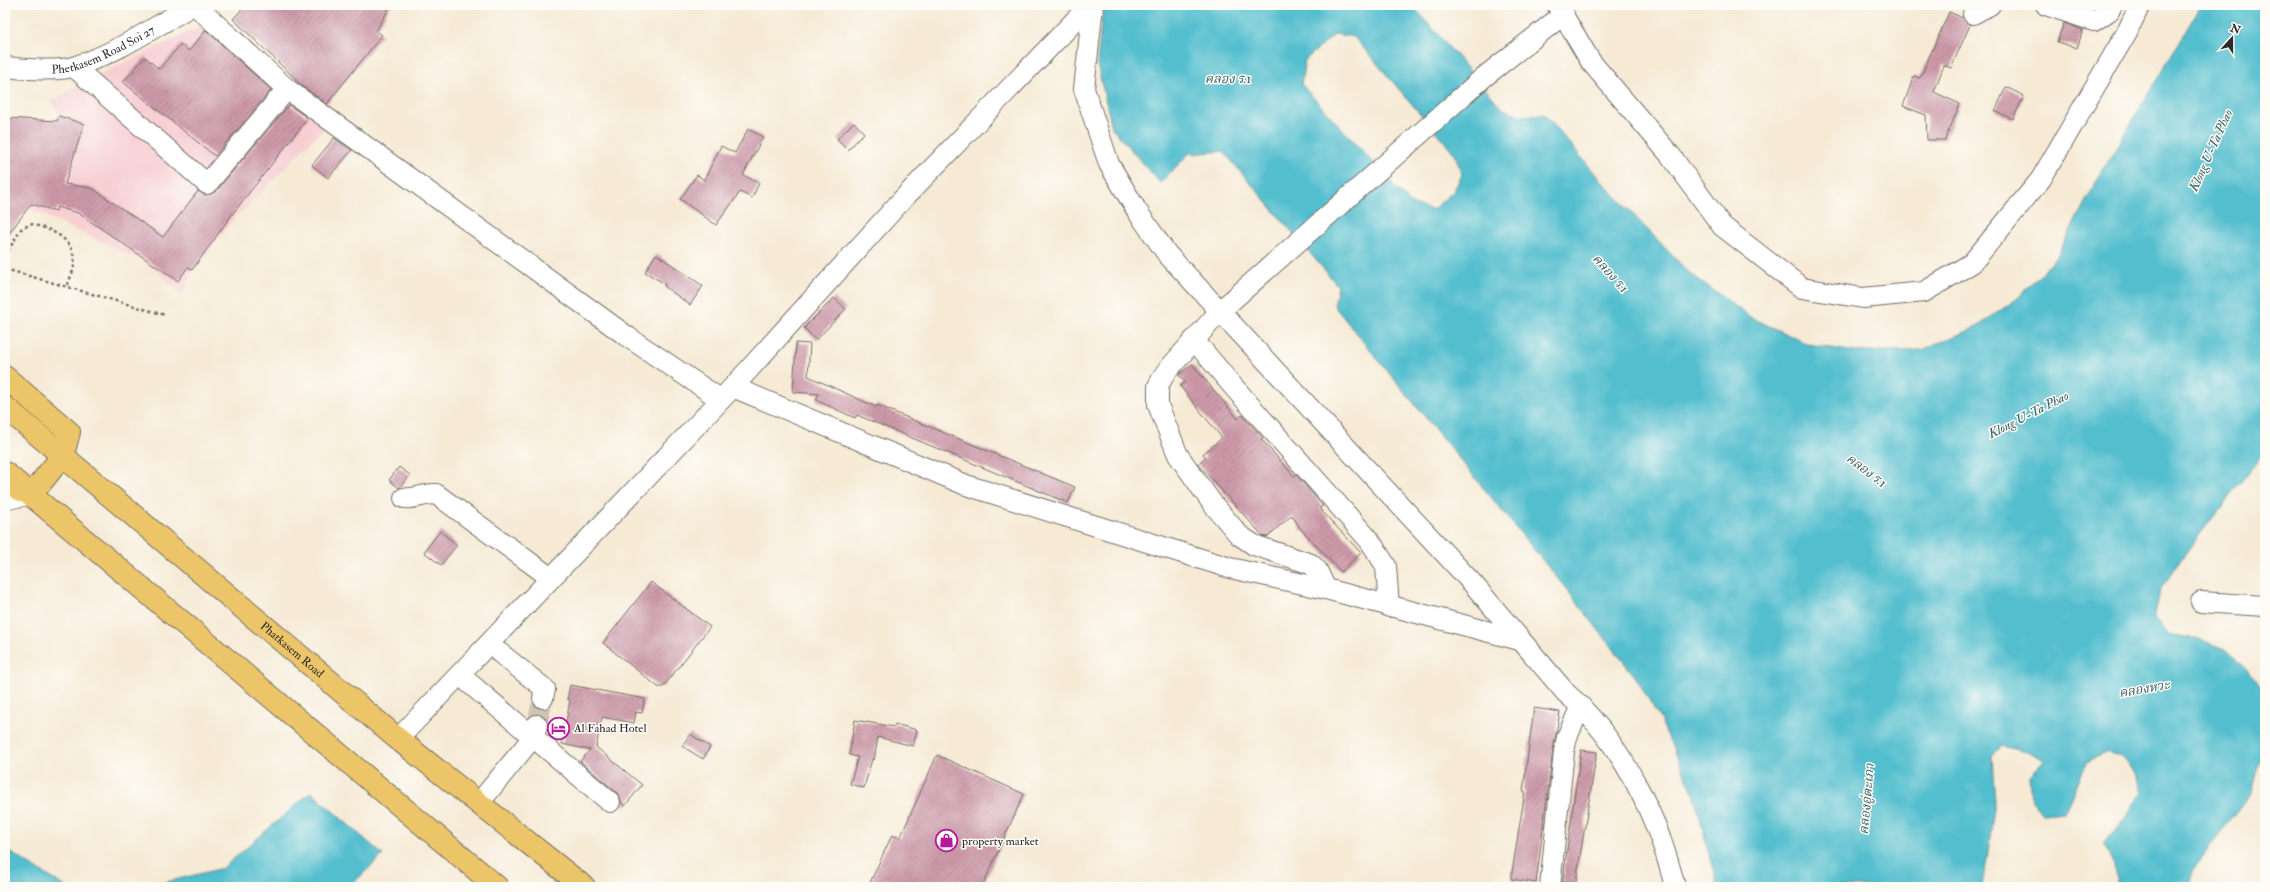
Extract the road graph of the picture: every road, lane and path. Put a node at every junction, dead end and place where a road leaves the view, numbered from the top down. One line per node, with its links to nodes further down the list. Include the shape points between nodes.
1 (194, 5): 8 (street, Phetkasem Road Soi 27, via 120,46); 9 (street)
2 (1091, 5): 13 (street, via 1084,89 1109,164 1167,254); 17 (street, via 901,201)
3 (2046, 5): 4 (street, via 2094,21)
4 (2112, 5)
5 (2140, 5): 6 (street, via 2127,32 2041,179 1972,263 1924,292 1863,298 1802,288 1722,226 1671,156 1591,62)
6 (1561, 9): 13 (street)
7 (5, 67): 8 (street, Phetkasem Road Soi 27)
8 (74, 67): 9 (street, via 207,184)
9 (287, 89): 17 (street, via 628,337)
10 (5, 256): 12 (path, via 21,229 31,224 48,228 65,238 74,254 74,266)
11 (5, 269): 12 (path)
12 (67, 287): 14 (path)
13 (1220, 311): 15 (street); 30 (street, via 1474,585)
14 (165, 315)
15 (1194, 340): 26 (street, via 1166,372 1158,386 1158,405 1178,455 1212,503 1239,535 1254,545 1311,564 1317,570); 29 (street, via 1370,541 1386,566)
16 (5, 377): 19 (highway, via 69,432)
17 (726, 393): 25 (street); 26 (street, via 966,485 1230,568)
18 (5, 407): 19 (highway, Phatkasem Road)
19 (63, 455): 22 (highway); 36 (highway, Phatkasem Road)
20 (5, 473): 22 (highway)
21 (5, 482): 22 (highway)
22 (31, 495): 24 (street); 39 (highway)
23 (404, 498): 25 (street, via 413,500 436,494)
24 (5, 499)
25 (551, 578): 36 (street)
26 (1326, 589): 29 (street)
27 (2201, 602): 28 (street)
28 (2265, 606)
29 (1390, 607): 30 (street)
30 (1520, 640): 34 (street, via 1566,693)
31 (500, 653): 33 (street, via 545,688)
32 (468, 682): 35 (street)
33 (543, 698)
34 (1581, 706): 41 (street, via 1567,737 1564,751); 42 (street, via 1627,766 1668,858)
35 (536, 730): 37 (street); 38 (street)
36 (398, 739): 38 (highway, Phatkasem Road)
37 (610, 802)
38 (479, 803): 40 (highway, Phatkasem Road)
39 (497, 887)
40 (584, 887)
41 (1550, 887)
42 (1675, 887)

